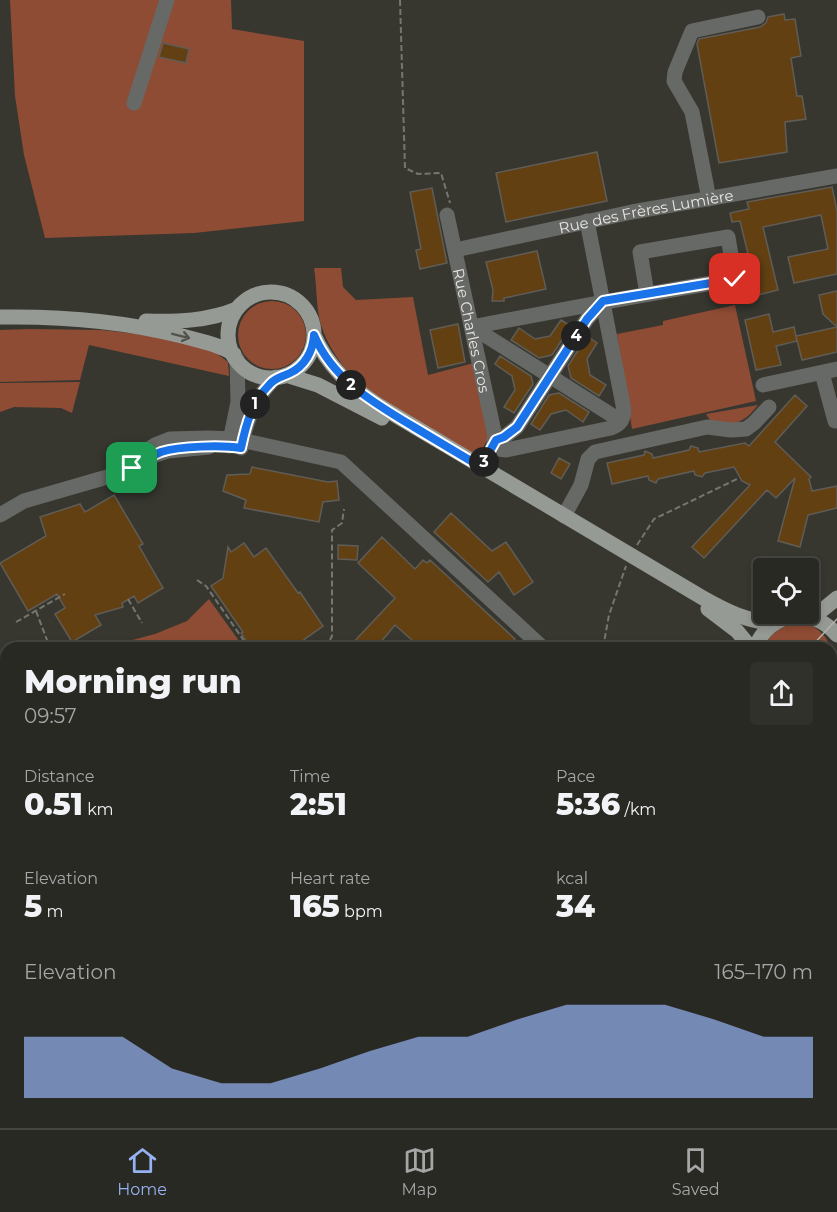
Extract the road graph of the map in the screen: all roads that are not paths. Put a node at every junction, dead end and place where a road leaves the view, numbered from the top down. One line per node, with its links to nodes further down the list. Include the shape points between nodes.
1 (167, 0): 3 (street)
2 (758, 17): 5 (street, via 692,31 675,72 675,85 692,112)
3 (134, 104)
4 (837, 178): 5 (street, Rue des Frères Lumière)
5 (709, 199): 7 (street, Rue des Frères Lumière)
6 (447, 215): 8 (street, Rue Charles Cros)
7 (587, 221): 8 (street, Rue des Frères Lumière); 10 (street)
8 (455, 250): 14 (street, Rue Charles Cros)
9 (647, 294): 9 (street, via 735,279 728,237 640,252); 10 (street)
10 (603, 301): 14 (street); 19 (street); 22 (street, via 624,409)
11 (237, 309): 13 (main road, via 192,321); 15 (main road, via 259,294 285,294 306,310); 16 (main road, via 229,329)
12 (0, 317): 13 (main road)
13 (82, 320): 16 (main road, one-way to 16, via 167,333 216,345)
14 (472, 327): 19 (street); 25 (street, Rue Charles Cros)
15 (314, 335): 18 (main road, via 306,359 297,369); 26 (main road, via 332,367 359,392)
16 (235, 357): 18 (main road, via 256,375); 24 (street)
17 (830, 371): 20 (street); 23 (street)
18 (281, 376): 24 (street, via 264,390); 29 (main road, via 318,385 396,425)
19 (550, 376): 22 (street); 25 (street, via 517,427)
20 (763, 385)
21 (769, 406): 28 (street, via 746,429 707,427 595,452 588,459 581,485)
22 (621, 421): 25 (street, via 611,428 506,450)
23 (835, 421)
24 (236, 443): 27 (street, via 201,438 164,441 112,474 24,501); 36 (street, via 345,464)
25 (494, 444): 26 (street)
26 (481, 467): 28 (main road)
27 (0, 515)
28 (564, 516): 29 (main road)
29 (629, 559): 32 (main road); 37 (main road, via 715,614)
30 (837, 598): 31 (main road)
31 (819, 611)
32 (753, 621)
33 (819, 621): 35 (main road)
34 (773, 624): 38 (main road)
35 (837, 635)
36 (537, 642)
37 (747, 642)
38 (757, 642)

